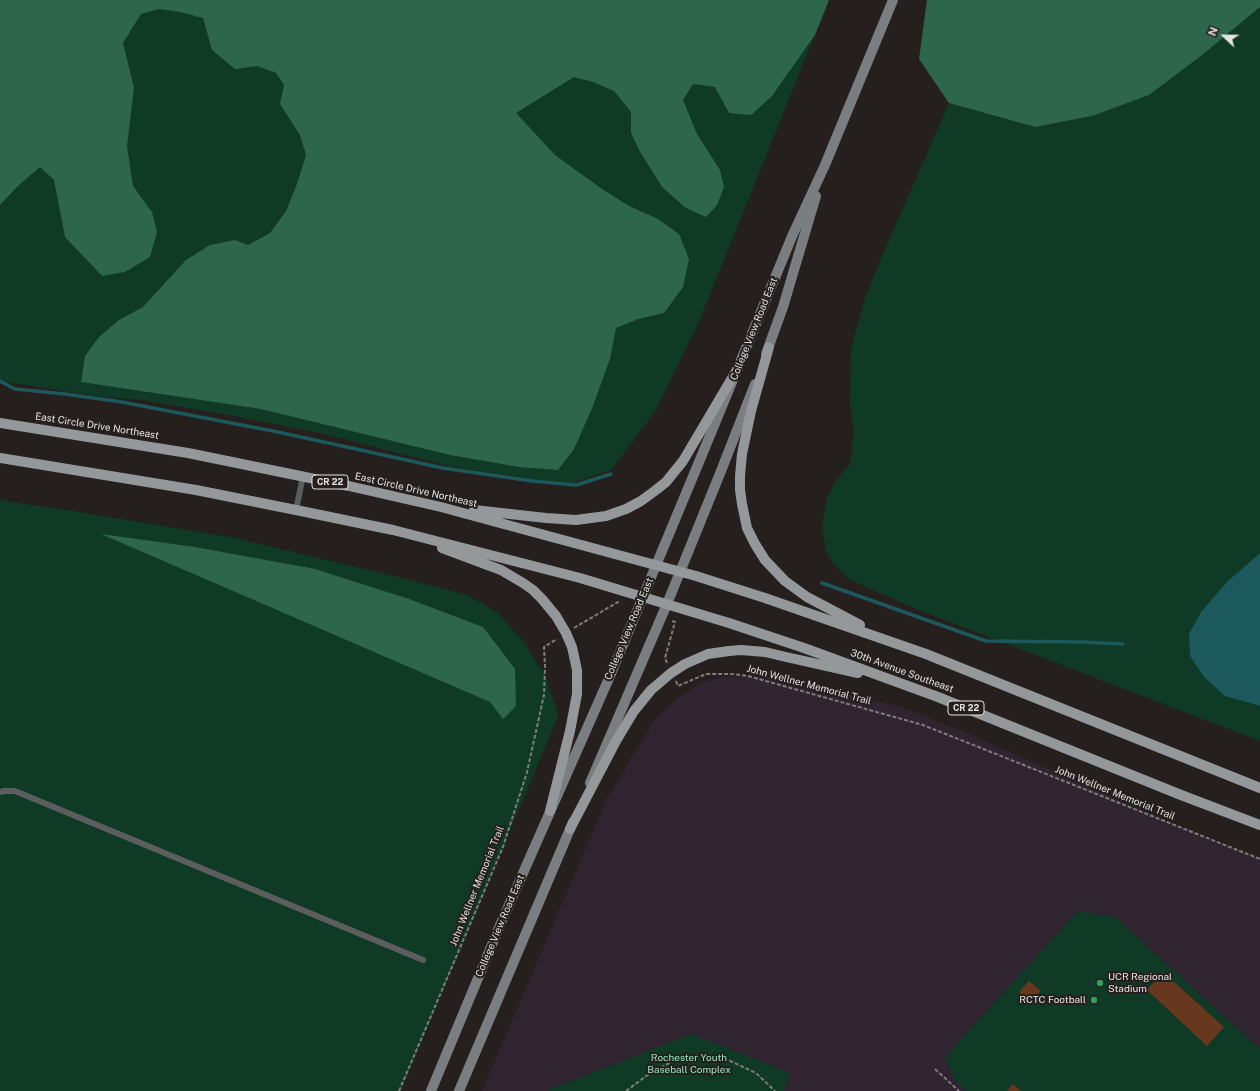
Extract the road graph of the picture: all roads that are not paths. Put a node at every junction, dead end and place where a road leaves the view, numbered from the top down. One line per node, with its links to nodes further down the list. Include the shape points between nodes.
1 (893, 0): 2 (main road, College View Road East)
2 (825, 165): 3 (main road, College View Road East); 4 (main road, College View Road East, via 792,234)
3 (769, 347): 12 (main road, College View Road East); 15 (main road, via 751,411 740,476 747,528 755,544 772,568 807,597 858,624)
4 (738, 368): 8 (main road, via 677,470 656,490 626,509 606,516 576,520); 11 (main road, College View Road East)
5 (0, 423): 7 (main road, East Circle Drive Northeast / CR 22, via 181,452)
6 (0, 458): 9 (main road, CR 22, via 196,490)
7 (303, 476): 8 (main road, East Circle Drive Northeast / CR 22); 9 (lane)
8 (441, 507): 11 (main road, East Circle Drive Northeast / CR 22)
9 (296, 510): 10 (main road, CR 22)
10 (393, 530): 13 (main road, CR 22, via 580,578); 19 (main road, via 484,563 513,577 542,599 566,633 572,647 577,694)
11 (656, 565): 12 (main road, East Circle Drive Northeast / CR 22); 13 (main road, College View Road East)
12 (680, 572): 14 (main road, College View Road East); 15 (main road, CR 22, via 765,598)
13 (643, 597): 14 (main road, 30th Avenue Southeast / CR 22); 19 (main road, College View Road East)
14 (667, 604): 16 (main road, 30th Avenue Southeast / CR 22, via 804,648); 21 (main road, College View Road East)
15 (926, 654): 17 (main road, CR 22)
16 (906, 685): 20 (main road, 30th Avenue Southeast / CR 22); 21 (main road, via 765,652 741,650 708,654 671,673 651,690 634,711)
17 (1260, 788)
18 (0, 792): 22 (lane, via 15,791)
19 (550, 811): 23 (main road, College View Road East)
20 (1260, 826)
21 (570, 830): 24 (main road, College View Road East)
22 (423, 960)
23 (431, 1091)
24 (459, 1091)

